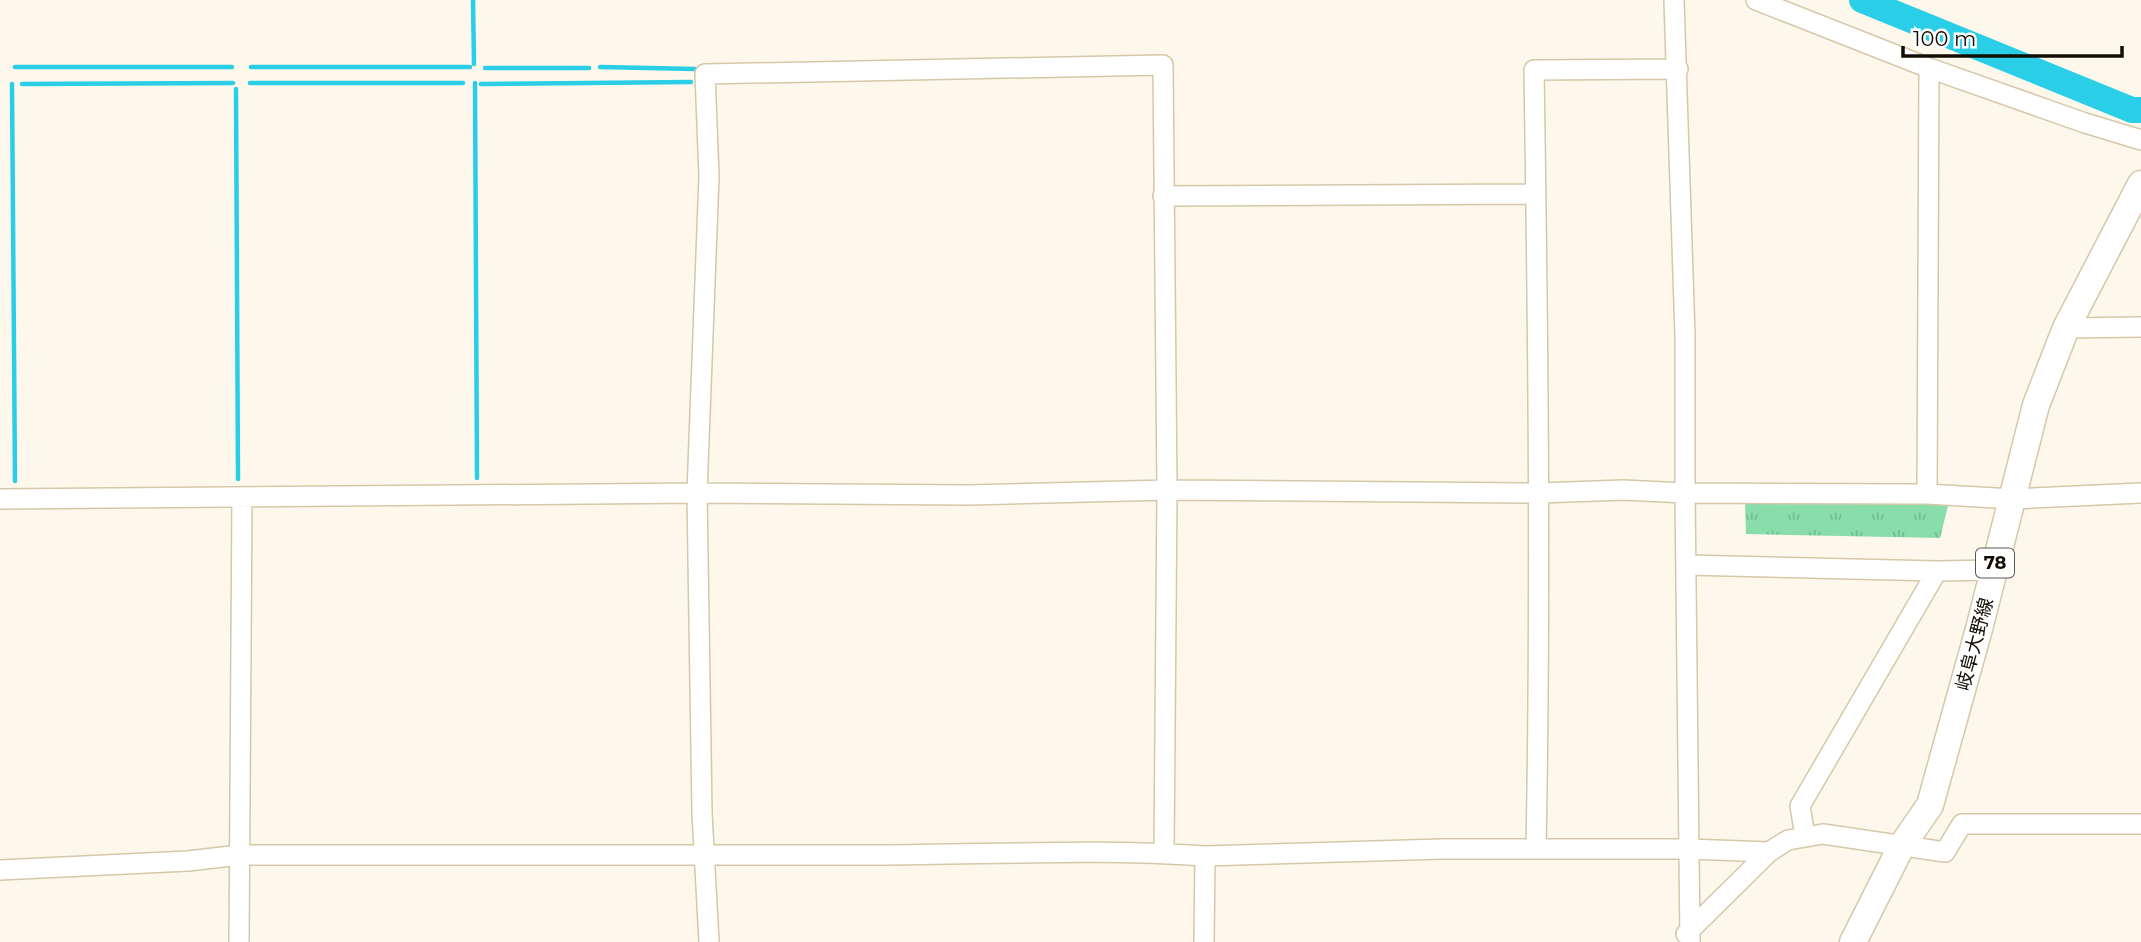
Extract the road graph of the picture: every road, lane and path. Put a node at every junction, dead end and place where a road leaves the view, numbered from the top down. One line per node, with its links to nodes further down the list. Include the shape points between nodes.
1 (1674, 0): 4 (street)
2 (1756, 0): 3 (street)
3 (1929, 68): 5 (street); 16 (street)
4 (1678, 69): 7 (street, via 1534,70); 15 (street)
5 (2141, 140)
6 (2141, 184): 10 (main road, 岐阜大野線 / 78)
7 (1536, 194): 8 (street); 13 (street)
8 (1163, 196): 11 (street); 12 (street, via 1163,65 705,74 709,176)
9 (2141, 327): 10 (street)
10 (2066, 328): 19 (main road, 岐阜大野線 / 78, via 2036,405)
11 (1167, 490): 12 (street, via 969,495); 13 (street); 29 (street)
12 (697, 493): 17 (street); 31 (street)
13 (1539, 493): 15 (street, via 1623,490); 26 (street)
14 (2141, 493): 19 (street)
15 (1685, 494): 16 (street); 20 (street)
16 (1927, 494): 19 (street)
17 (242, 498): 18 (street); 30 (street)
18 (0, 499)
19 (2013, 499): 21 (main road, 岐阜大野線 / 78)
20 (1687, 565): 22 (street); 27 (street)
21 (1993, 570): 22 (street); 25 (main road, 岐阜大野線 / 78, via 1930,804)
22 (1937, 571): 24 (street, via 1800,806)
23 (2141, 824): 25 (street, via 1962,824 1945,852)
24 (1805, 836): 25 (street, via 1823,834); 28 (street)
25 (1901, 846): 38 (main road, 岐阜大野線 / 78)
26 (1536, 849): 27 (street); 32 (street)
27 (1689, 849): 28 (street); 34 (street)
28 (1769, 852): 34 (street)
29 (1164, 853): 31 (street); 32 (street)
30 (240, 855): 31 (street); 33 (street, via 188,862); 35 (street)
31 (704, 855): 36 (street)
32 (1205, 856): 37 (street)
33 (0, 870)
34 (1686, 938)
35 (239, 942)
36 (709, 942)
37 (1204, 942)
38 (1853, 942)

